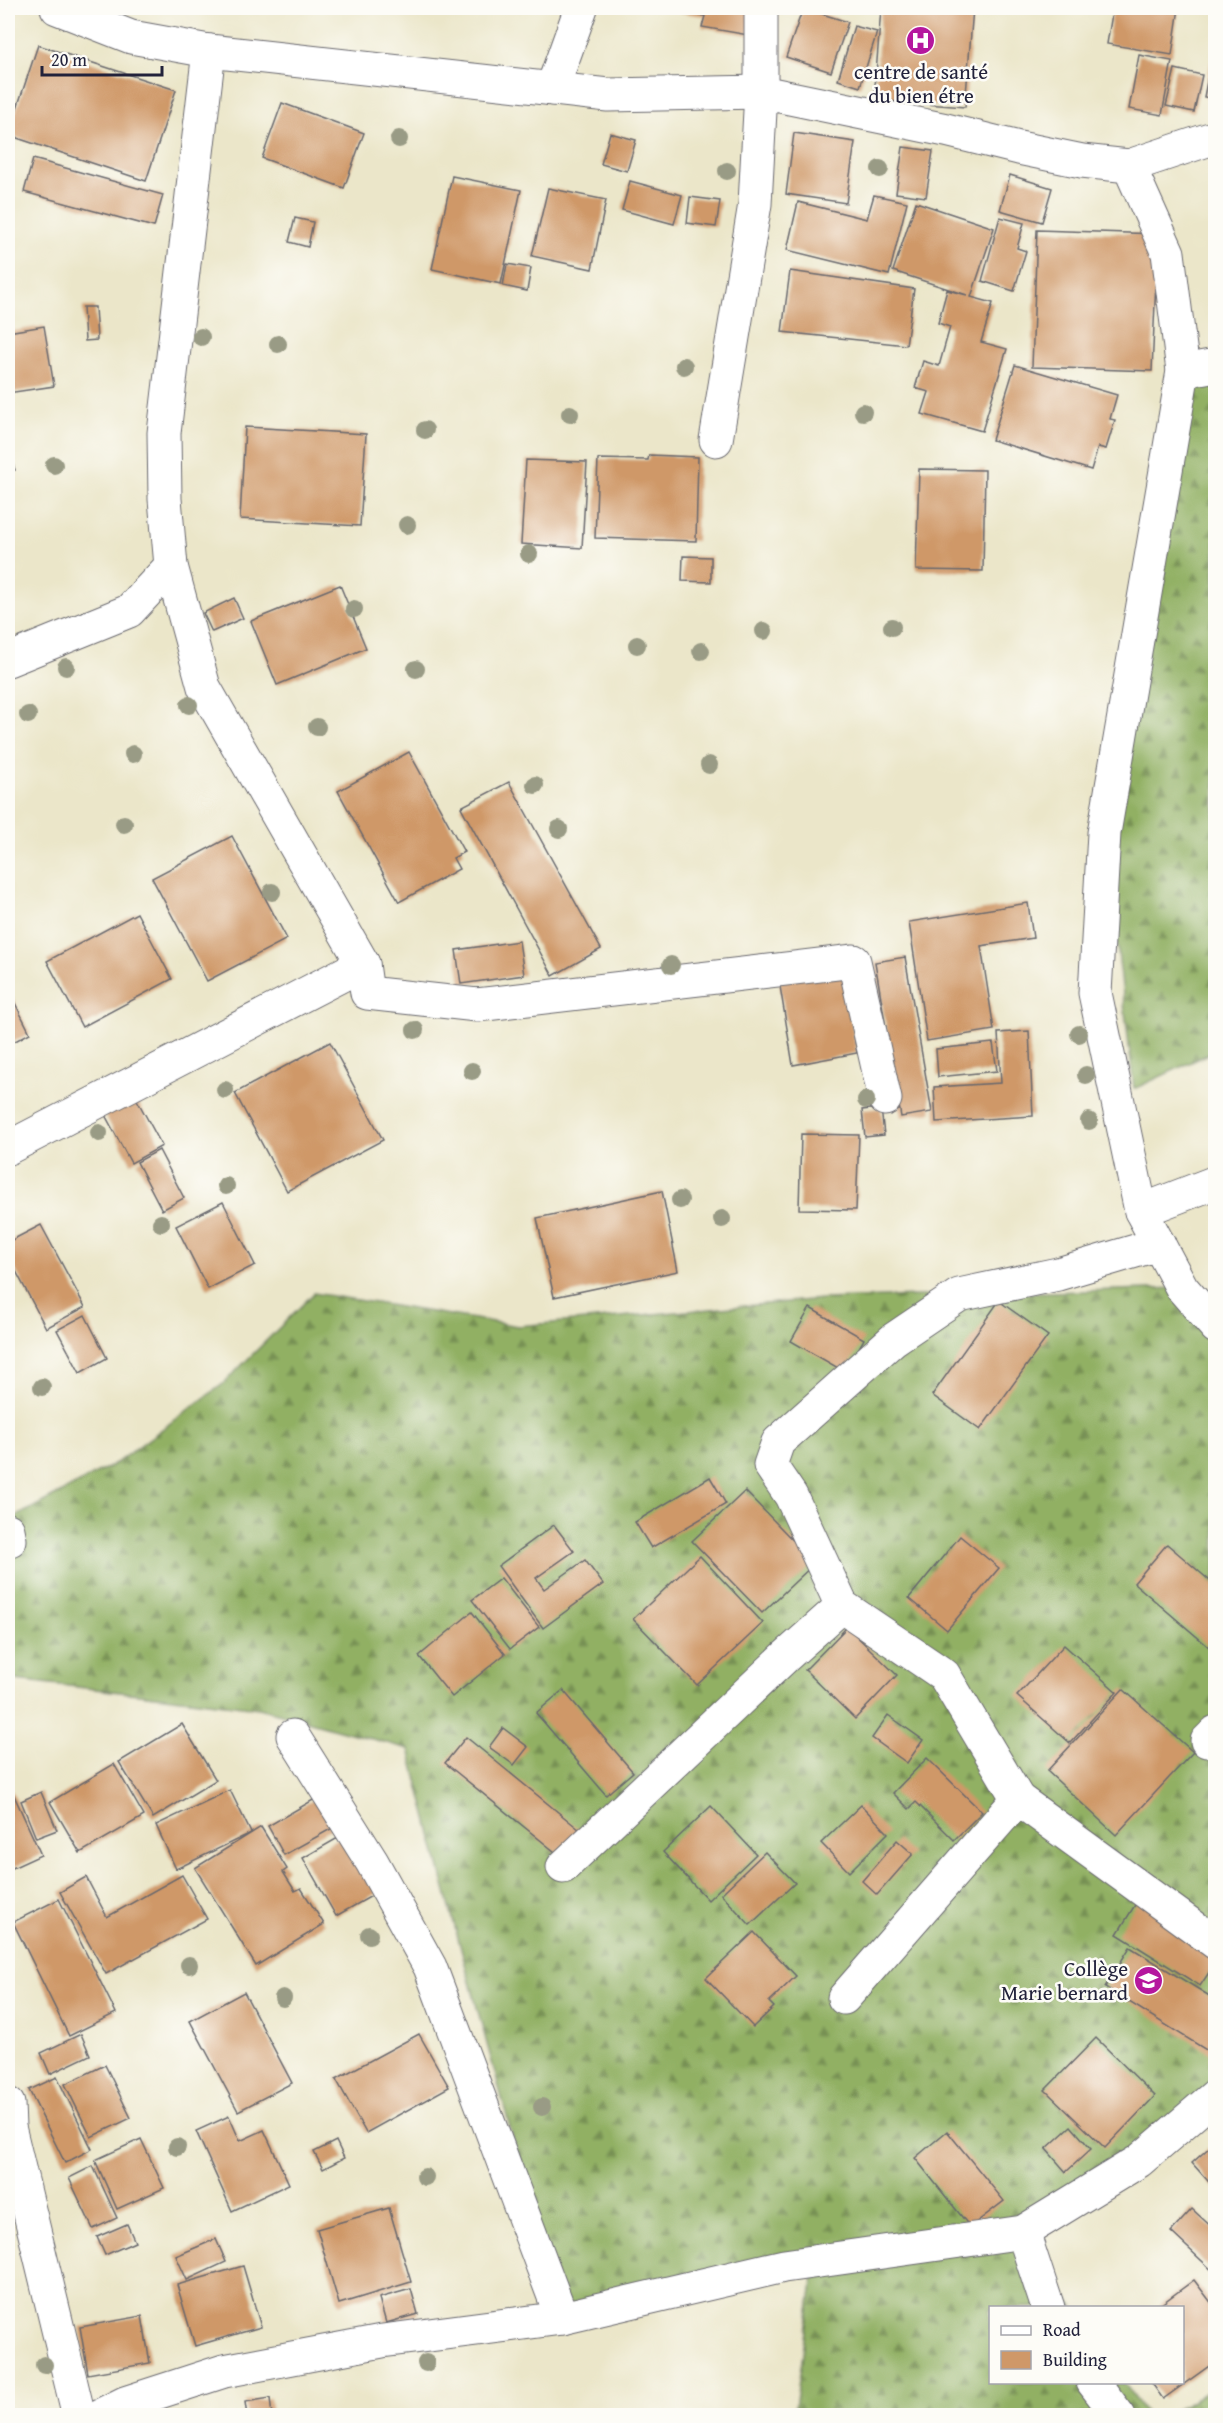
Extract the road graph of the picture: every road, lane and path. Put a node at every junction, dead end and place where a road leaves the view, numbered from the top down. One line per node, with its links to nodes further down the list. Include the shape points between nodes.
1 (57, 8): 4 (street, via 131,38)
2 (581, 8): 5 (street)
3 (761, 8): 6 (street)
4 (209, 51): 5 (street); 12 (street, via 164,433)
5 (552, 89): 6 (street, via 608,95)
6 (761, 92): 8 (street, via 1019,148); 11 (street, via 756,204)
7 (1215, 137): 8 (street)
8 (1129, 165): 10 (street, via 1168,253)
9 (1215, 365): 10 (street)
10 (1183, 371): 18 (street, via 1104,833 1095,993)
11 (716, 440)
12 (171, 566): 13 (street, via 129,611); 14 (street, via 204,687)
13 (8, 660)
14 (363, 964): 15 (street, via 367,993 477,1005 854,961); 16 (street)
15 (885, 1099)
16 (8, 1148)
17 (1215, 1182): 18 (street)
18 (1141, 1211): 19 (street)
19 (1159, 1244): 20 (street, via 1182,1288); 21 (street, via 1058,1274 959,1294 894,1339 778,1442 770,1465 791,1496)
20 (1215, 1327)
21 (842, 1606): 23 (street, via 944,1675); 24 (street)
22 (293, 1736): 31 (street, via 372,1862 430,1967)
23 (1018, 1799): 25 (street); 26 (street)
24 (563, 1867)
25 (1215, 1943)
26 (844, 1998)
27 (1215, 2095): 29 (street, via 1139,2161)
28 (8, 2104): 33 (street, via 9,2127)
29 (1023, 2232): 30 (street); 31 (street, via 784,2266)
30 (1048, 2306)
31 (562, 2318): 34 (street, via 382,2341 224,2371)
32 (1095, 2384): 35 (street)
33 (79, 2415)
34 (99, 2415)
35 (1119, 2415)

